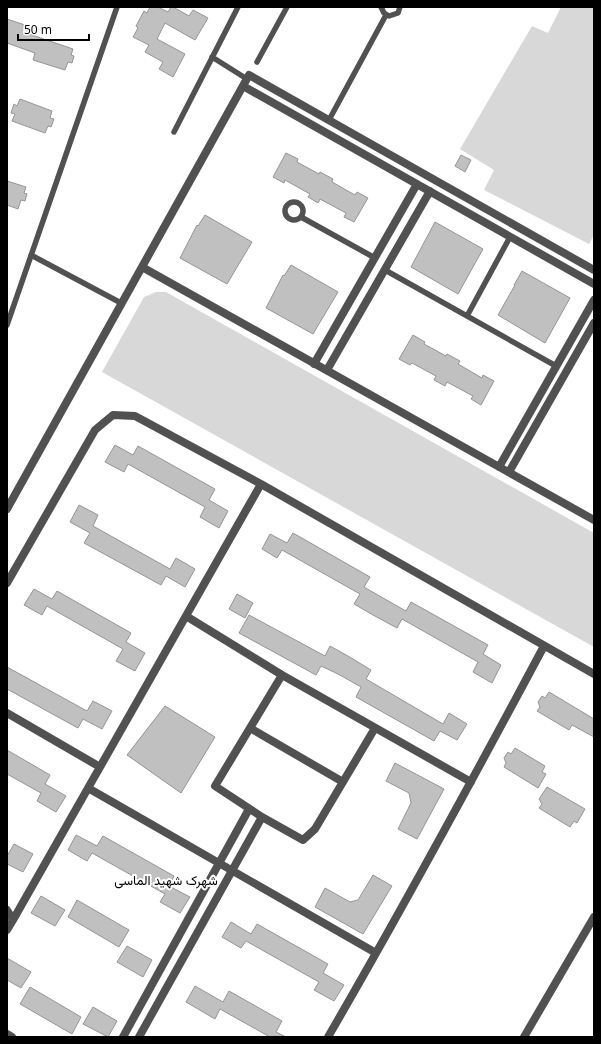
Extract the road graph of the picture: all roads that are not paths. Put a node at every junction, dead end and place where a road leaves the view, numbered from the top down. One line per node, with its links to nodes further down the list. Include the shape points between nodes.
1 (117, 7): 16 (lane)
2 (238, 7): 7 (lane)
3 (288, 7): 8 (lane)
4 (381, 7): 6 (lane)
5 (400, 7): 6 (lane, via 396,15)
6 (386, 15): 10 (lane)
7 (212, 57): 9 (lane); 11 (lane)
8 (256, 62)
9 (246, 80): 10 (street); 12 (street); 18 (street)
10 (329, 120): 20 (street)
11 (174, 132)
12 (417, 184): 13 (street); 17 (street)
13 (430, 192): 15 (street); 19 (street)
14 (300, 217): 17 (lane)
15 (510, 237): 21 (street); 24 (lane)
16 (31, 256): 23 (lane); 26 (lane)
17 (375, 258): 27 (street)
18 (142, 267): 23 (street); 27 (street)
19 (385, 270): 24 (lane); 29 (street)
20 (594, 270)
21 (594, 284)
22 (594, 300): 28 (street)
23 (121, 303): 33 (street)
24 (467, 316): 28 (lane)
25 (594, 323): 31 (street)
26 (7, 325)
27 (314, 364): 29 (street)
28 (556, 366): 30 (street)
29 (326, 370): 30 (street)
30 (499, 467): 31 (street)
31 (509, 472): 34 (street)
32 (261, 484): 35 (street, via 135,416 113,415 95,430); 36 (street); 37 (street)
33 (7, 509)
34 (594, 520)
35 (7, 583)
36 (186, 616): 39 (street); 43 (street)
37 (544, 646): 38 (street); 45 (street)
38 (594, 674)
39 (282, 675): 41 (street); 42 (street)
40 (7, 713): 43 (street)
41 (250, 728): 44 (street); 47 (street, via 215,786)
42 (375, 728): 44 (street); 45 (street)
43 (100, 767): 46 (street)
44 (343, 782): 48 (street, via 315,829 303,840)
45 (471, 782): 55 (street)
46 (88, 788): 49 (street); 53 (street)
47 (249, 808): 48 (street); 49 (street)
48 (262, 817): 50 (street)
49 (219, 863): 50 (street); 58 (street)
50 (232, 871): 55 (street); 59 (street)
51 (7, 910): 53 (street)
52 (594, 917): 61 (street)
53 (13, 920): 54 (street)
54 (7, 930)
55 (376, 953): 60 (street)
56 (7, 1034): 57 (street)
57 (12, 1037)
58 (123, 1037)
59 (139, 1037)
60 (328, 1037)
61 (524, 1037)

